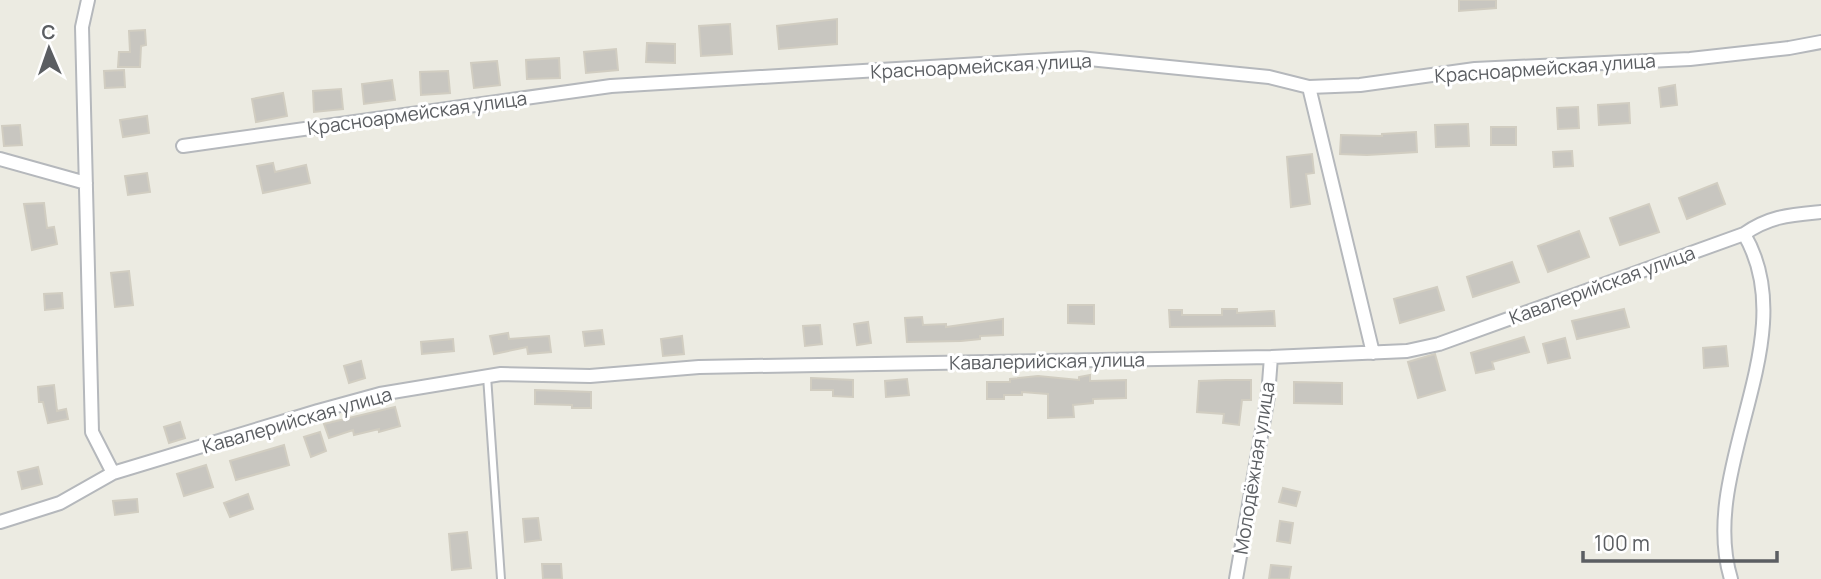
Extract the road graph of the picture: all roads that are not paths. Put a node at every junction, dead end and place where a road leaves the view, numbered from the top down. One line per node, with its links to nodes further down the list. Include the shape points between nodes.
1 (88, 0): 6 (street, via 82,27)
2 (1821, 42): 3 (street, Красноармейская улица, via 1690,59 1475,69)
3 (1310, 87): 4 (street, Красноармейская улица, via 1269,77 1079,58 611,86); 9 (street)
4 (183, 146)
5 (0, 159): 6 (street)
6 (86, 183): 12 (street, via 92,432)
7 (1821, 212): 8 (street, Кавалерийская улица, via 1780,216 1760,222)
8 (1744, 234): 9 (street, Кавалерийская улица, via 1439,344); 16 (street, via 1754,251 1762,316 1760,352 1725,508)
9 (1373, 353): 10 (street, Кавалерийская улица)
10 (1271, 357): 11 (street, Кавалерийская улица, via 699,367 590,376); 15 (street, Молодёжная улица)
11 (487, 376): 12 (street, Кавалерийская улица, via 380,394); 14 (lane)
12 (113, 473): 13 (street, Кавалерийская улица, via 60,503)
13 (0, 522)
14 (501, 579)
15 (1236, 579)
16 (1731, 579)

